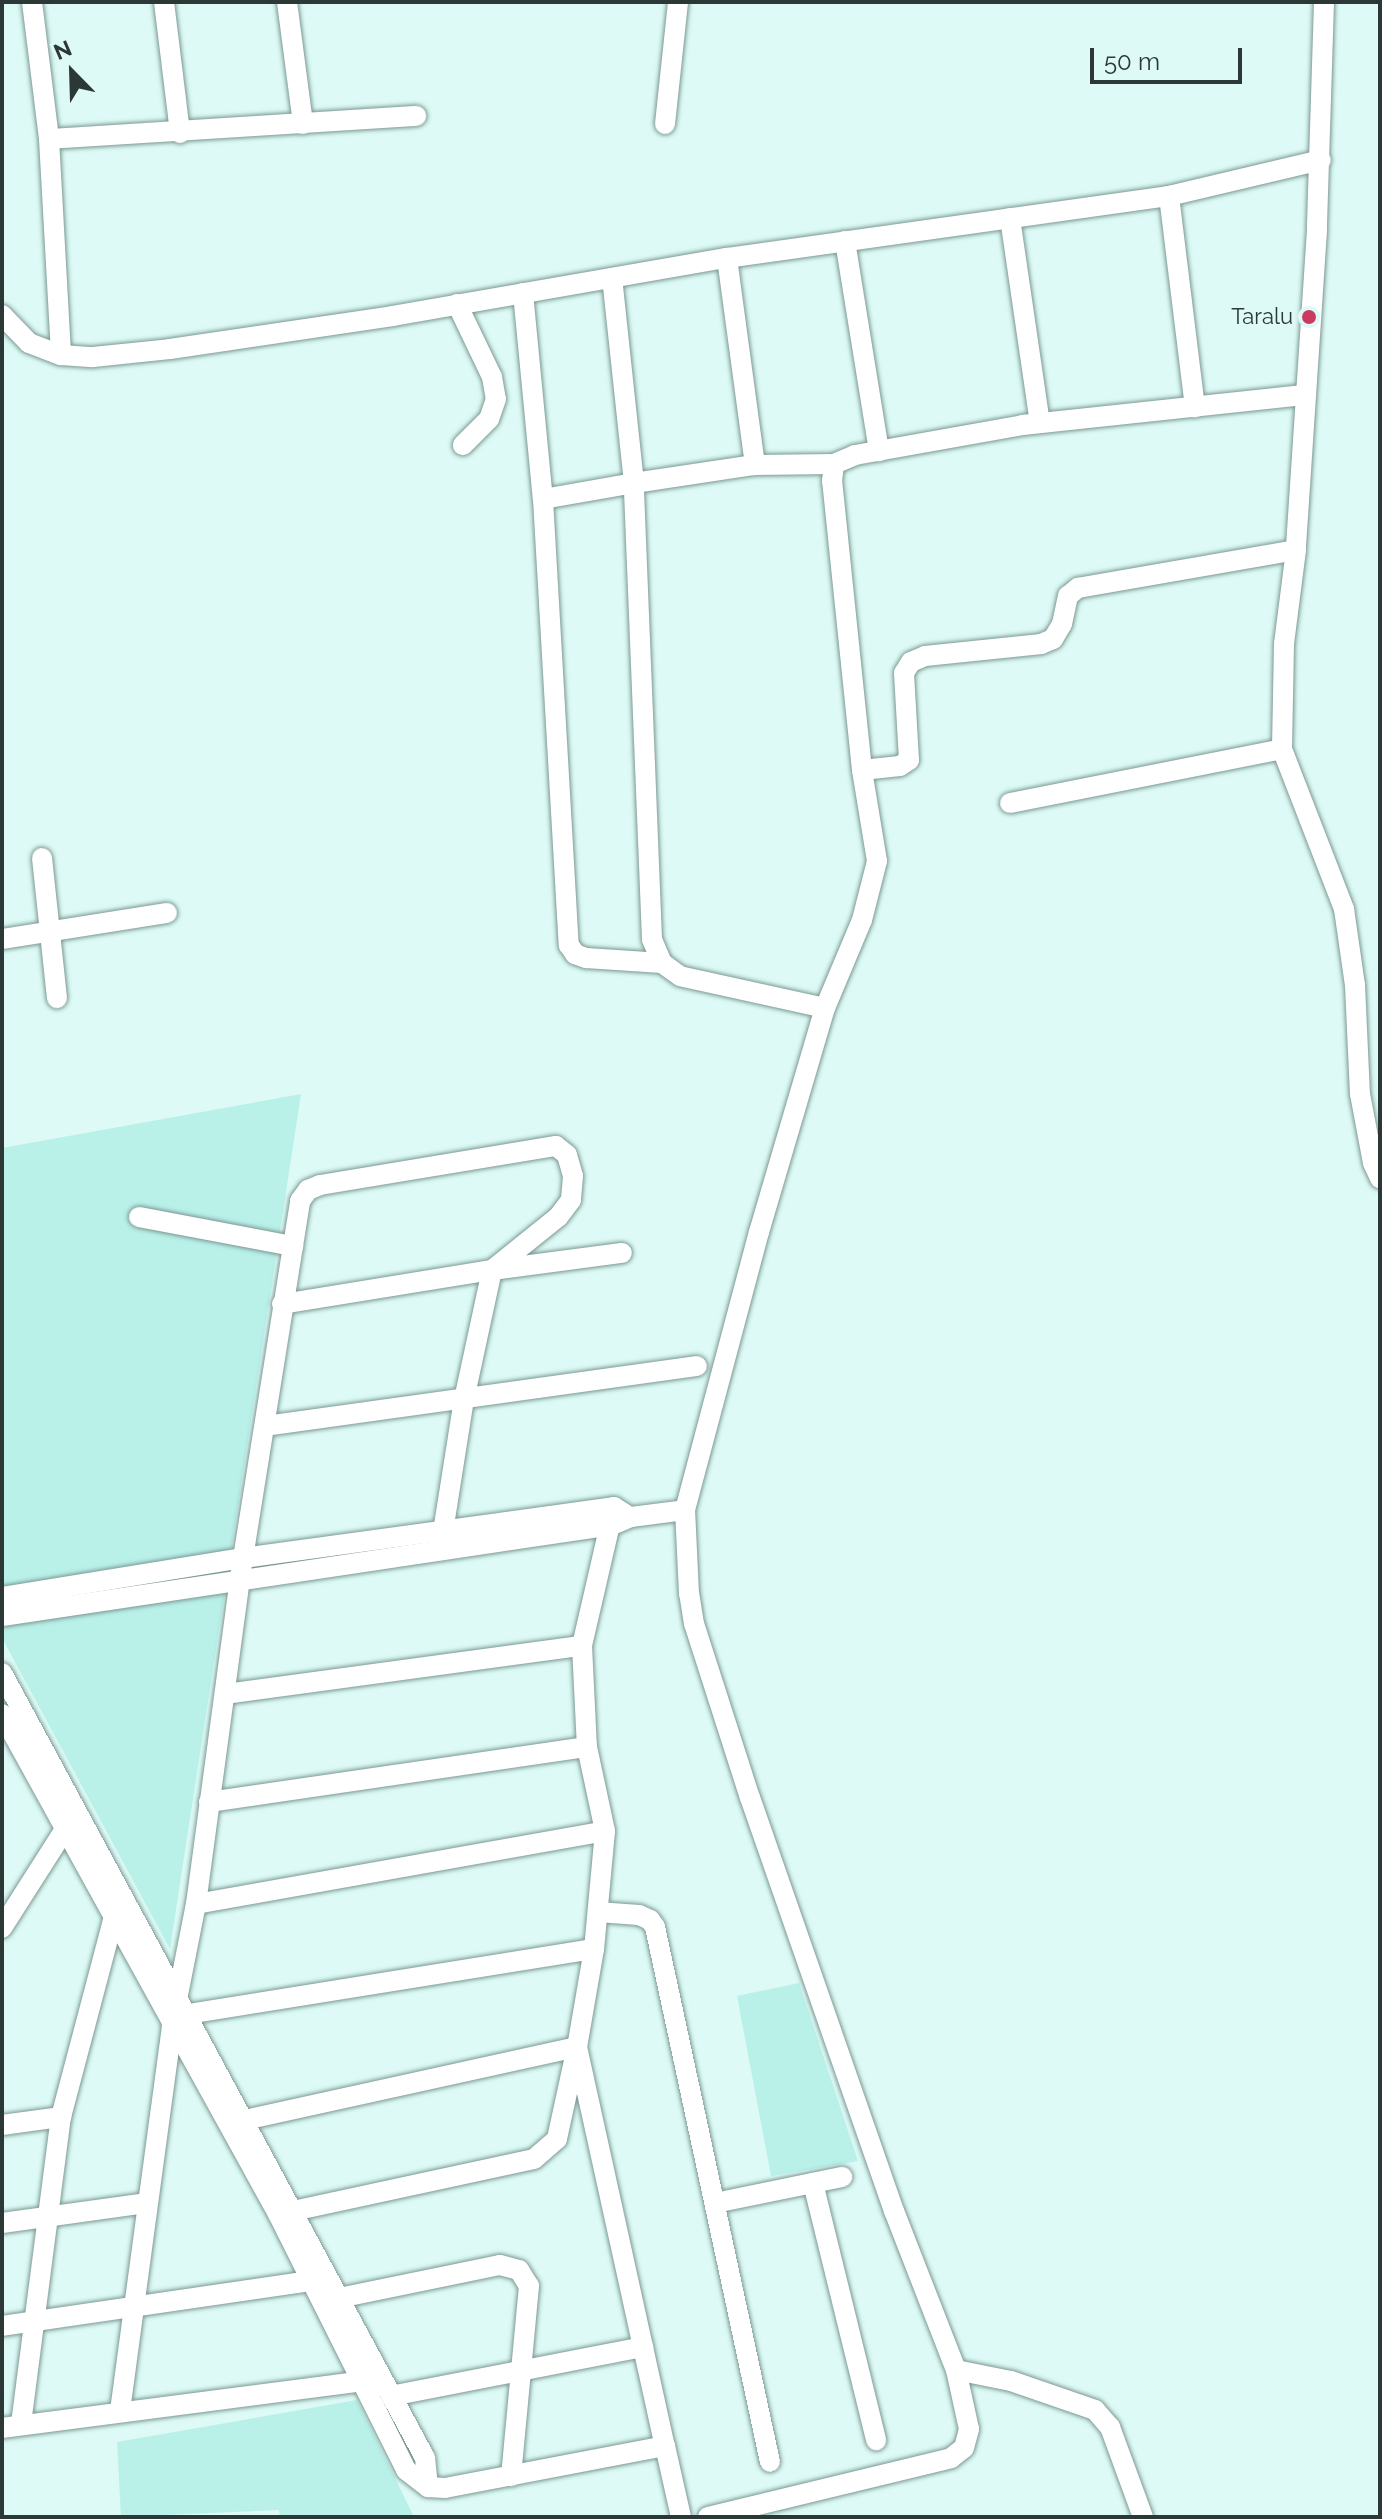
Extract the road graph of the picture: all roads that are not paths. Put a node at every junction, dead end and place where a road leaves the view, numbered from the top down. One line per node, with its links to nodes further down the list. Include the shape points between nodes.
1 (32, 2): 10 (street)
2 (164, 2): 9 (street)
3 (287, 2): 7 (street)
4 (678, 2): 8 (street)
5 (1324, 2): 11 (street)
6 (416, 116): 7 (street)
7 (303, 124): 9 (street)
8 (665, 124)
9 (180, 133): 10 (street)
10 (49, 139): 20 (street)
11 (1321, 160): 12 (street); 21 (street)
12 (1169, 196): 13 (street); 22 (street)
13 (1010, 218): 14 (street); 23 (street)
14 (845, 241): 15 (street); 25 (street)
15 (727, 258): 16 (street); 27 (street)
16 (612, 278): 17 (street); 28 (street)
17 (523, 293): 18 (street); 29 (street)
18 (457, 304): 20 (street, via 170,349); 24 (street, via 492,377 496,399 489,419)
19 (2, 315): 20 (street, via 29,343)
20 (61, 355)
21 (1305, 395): 22 (street); 30 (street)
22 (1195, 407): 23 (street)
23 (1040, 423): 25 (street)
24 (463, 445)
25 (879, 451): 26 (street)
26 (834, 464): 27 (street); 32 (street)
27 (755, 465): 28 (street)
28 (634, 483): 29 (street); 38 (street, via 652,939)
29 (543, 499): 38 (street, via 569,945 586,958)
30 (1296, 550): 31 (street, via 1284,644); 32 (street, via 1078,588 1068,596 1053,639 911,662 904,673 909,760)
31 (1282, 749): 33 (street); 41 (street, via 1344,909 1355,985 1360,1094)
32 (862, 770): 40 (street, via 877,861 862,920)
33 (1010, 803)
34 (42, 858): 36 (street)
35 (167, 913): 36 (street)
36 (50, 931): 37 (street); 39 (street)
37 (2, 939)
38 (662, 963): 40 (street, via 680,976)
39 (57, 998)
40 (825, 1008): 50 (street)
41 (1380, 1178)
42 (139, 1217): 43 (street)
43 (293, 1246): 45 (street, via 300,1201 320,1185 556,1146 567,1155 571,1200 558,1217); 46 (street)
44 (622, 1253): 45 (street)
45 (492, 1270): 46 (street); 48 (street)
46 (282, 1304): 49 (street)
47 (697, 1366): 48 (street)
48 (464, 1399): 49 (street); 52 (street)
49 (265, 1426): 53 (street)
50 (685, 1510): 51 (street); 89 (street, via 694,1624 894,2211)
51 (619, 1516): 52 (street); 57 (street)
52 (441, 1541): 53 (street); 54 (street)
53 (243, 1558): 54 (street); 55 (street)
54 (240, 1579): 56 (street); 59 (street)
55 (2, 1597)
56 (2, 1616)
57 (582, 1646): 59 (street); 61 (street)
58 (2, 1673): 70 (street)
59 (225, 1694): 62 (street)
60 (2, 1714): 63 (street)
61 (587, 1747): 62 (street); 64 (street)
62 (209, 1802): 65 (street)
63 (65, 1829): 67 (street); 68 (street)
64 (605, 1831): 65 (street); 66 (street)
65 (196, 1904): 70 (street)
66 (598, 1912): 69 (street); 78 (street, via 639,1915 655,1927)
67 (114, 1916): 70 (street); 72 (street)
68 (2, 1928)
69 (594, 1949): 70 (street); 71 (street)
70 (179, 2013): 73 (street); 77 (street)
71 (577, 2047): 73 (street); 79 (street, via 557,2139 534,2159); 87 (street)
72 (61, 2117): 74 (street); 80 (street)
73 (236, 2122): 79 (street)
74 (2, 2125)
75 (842, 2177): 76 (street)
76 (813, 2183): 78 (street); 94 (street)
77 (146, 2203): 80 (street); 84 (street)
78 (715, 2203): 96 (street)
79 (286, 2212): 82 (street); 83 (street)
80 (46, 2218): 81 (street); 85 (street)
81 (2, 2223)
82 (311, 2281): 84 (street); 90 (street)
83 (339, 2298): 88 (street, via 500,2265 519,2270 529,2286); 91 (street)
84 (132, 2307): 85 (street); 92 (street)
85 (34, 2322): 86 (street); 93 (street)
86 (2, 2326)
87 (643, 2347): 88 (street); 95 (street)
88 (523, 2370): 91 (street); 97 (street)
89 (956, 2370): 100 (street, via 969,2429 964,2448 951,2458); 101 (street, via 1011,2381 1095,2410 1110,2427)
90 (363, 2381): 92 (street); 98 (street, via 406,2470)
91 (391, 2396): 98 (street, via 425,2458)
92 (120, 2411): 93 (street)
93 (12, 2426)
94 (876, 2440)
95 (665, 2446): 97 (street); 99 (street)
96 (770, 2462)
97 (511, 2476): 98 (street)
98 (428, 2487)
99 (681, 2517)
100 (708, 2517)
101 (1143, 2517)

